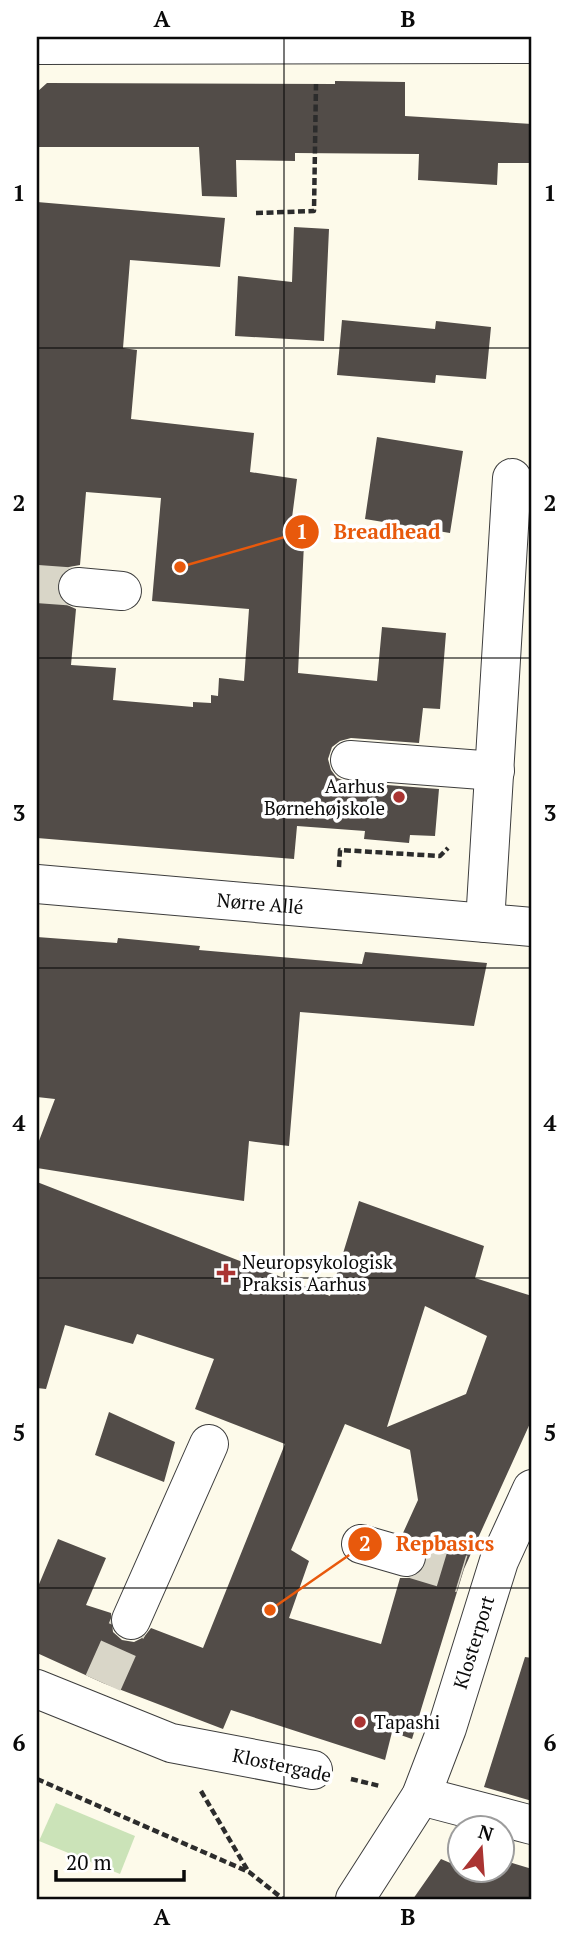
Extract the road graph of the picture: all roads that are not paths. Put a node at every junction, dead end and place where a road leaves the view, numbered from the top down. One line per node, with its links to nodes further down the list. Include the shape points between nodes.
1 (532, 44): 2 (street)
2 (37, 45)
3 (512, 478): 7 (street)
4 (78, 587): 5 (street)
5 (122, 591)
6 (350, 760): 7 (street)
7 (495, 771): 9 (street)
8 (37, 884): 9 (street, Nørre Allé)
9 (485, 923): 10 (street, Nørre Allé)
10 (532, 927)
11 (208, 1444): 15 (street)
12 (532, 1489): 18 (street, Klosterport, via 499,1561 477,1578 447,1728)
13 (361, 1544): 14 (street)
14 (406, 1557)
15 (131, 1620)
16 (37, 1689): 17 (street, Klostergade, via 97,1697 171,1743)
17 (313, 1770)
18 (421, 1796): 19 (street); 20 (street, Klosterport)
19 (532, 1825)
20 (355, 1899)

